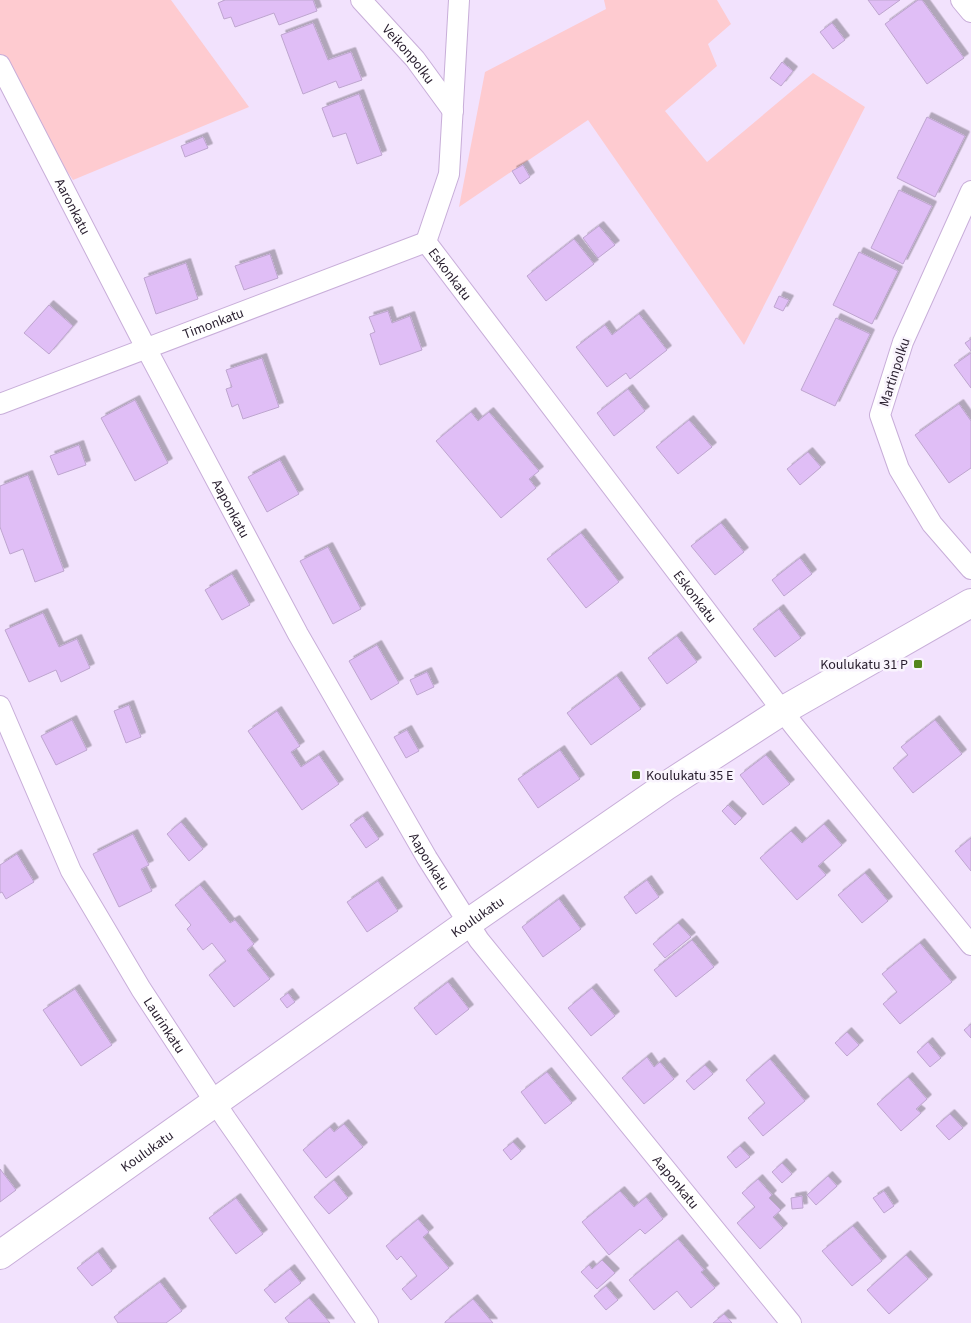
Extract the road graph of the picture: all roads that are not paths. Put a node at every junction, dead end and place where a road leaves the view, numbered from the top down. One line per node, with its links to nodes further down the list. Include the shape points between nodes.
1 (361, 0): 6 (street, Veikonpolku, via 414,60)
2 (458, 0): 6 (street, Veikonpolku)
3 (961, 0): 4 (street)
4 (971, 12)
5 (0, 65): 9 (street, Aaronkatu)
6 (453, 111): 8 (street, Veikonpolku, via 449,174)
7 (971, 191): 11 (street, Martinpolku, via 902,342 880,415 898,469 932,524)
8 (426, 242): 9 (street, Timonkatu); 14 (street, Eskonkatu)
9 (146, 348): 10 (street, Timonkatu); 15 (street, Aaponkatu, via 298,634)
10 (0, 404)
11 (971, 569)
12 (971, 603): 14 (street, Koulukatu)
13 (0, 706): 17 (street, Laurinkatu, via 71,871 140,989)
14 (782, 711): 15 (street, Koulukatu, via 666,786); 16 (street, Eskonkatu)
15 (468, 923): 17 (street, Koulukatu); 20 (street, Aaponkatu)
16 (971, 945)
17 (216, 1102): 18 (street, Koulukatu); 19 (street, Laurinkatu)
18 (0, 1255)
19 (368, 1323)
20 (791, 1323)

